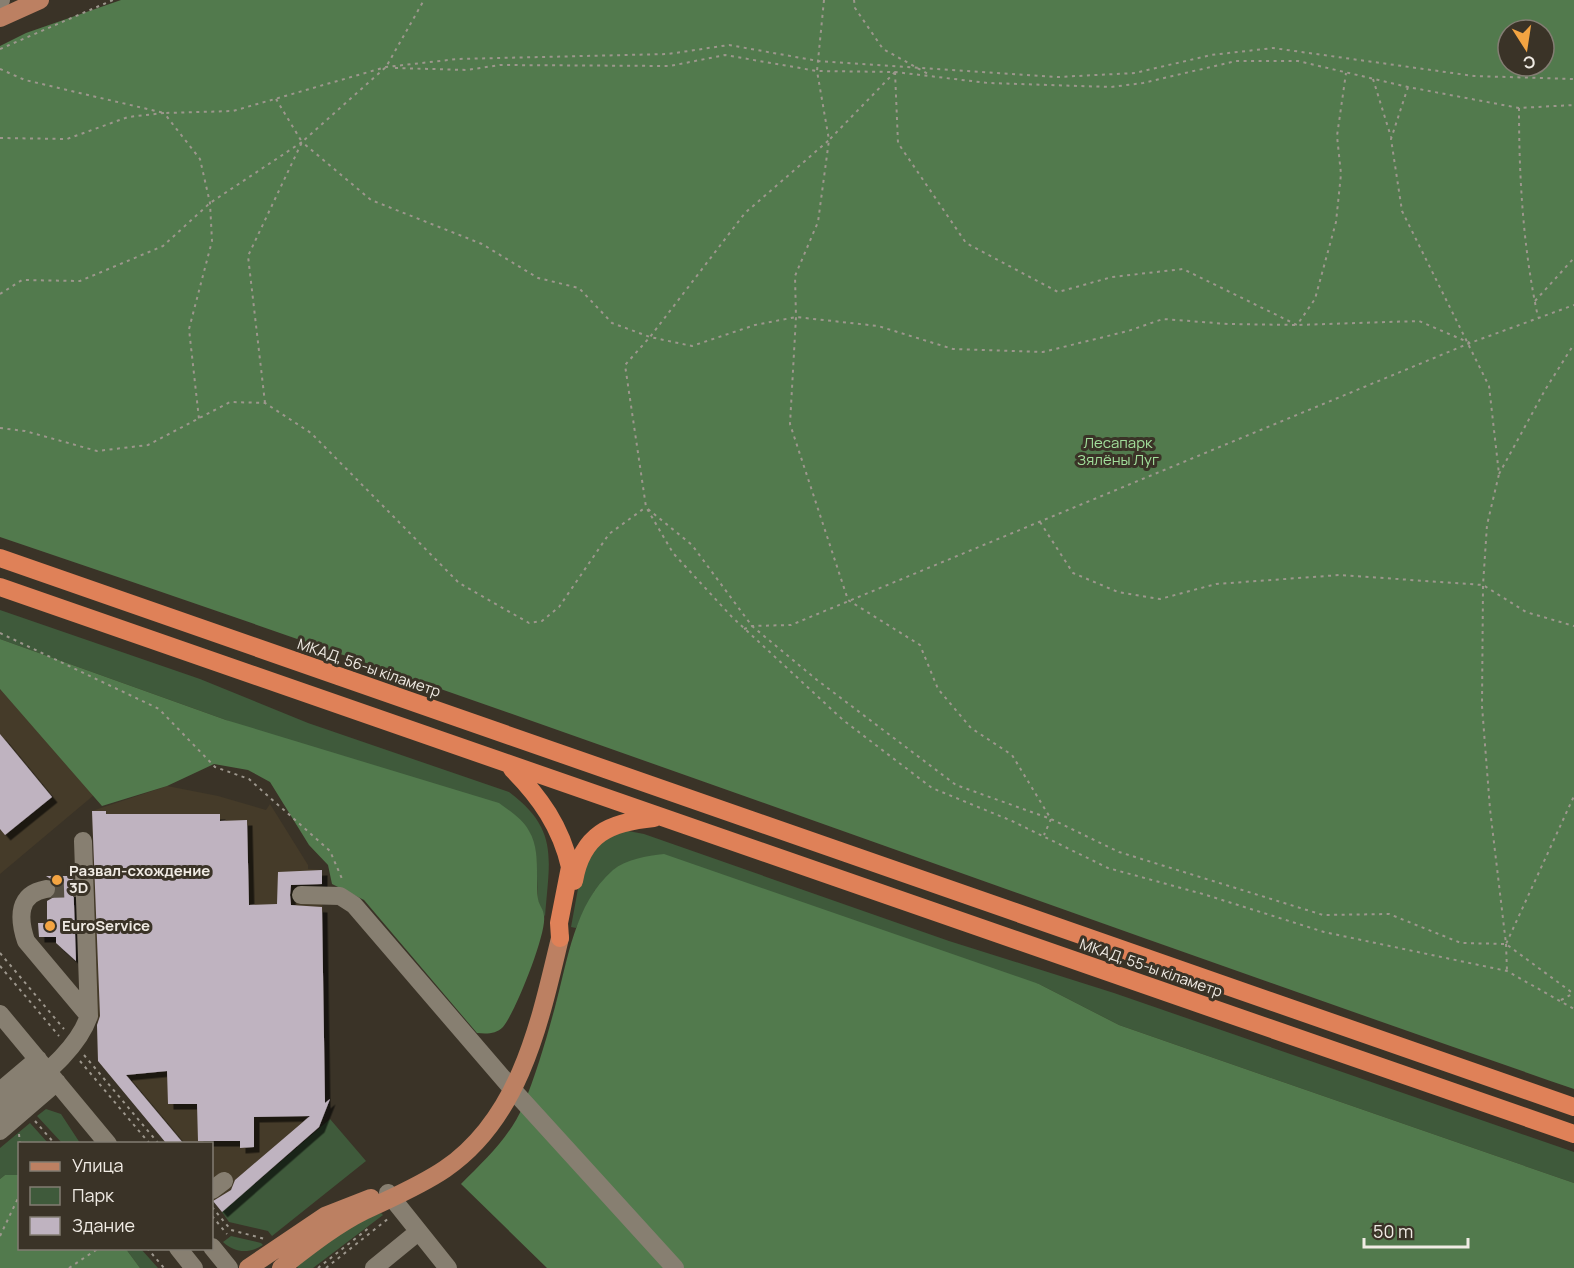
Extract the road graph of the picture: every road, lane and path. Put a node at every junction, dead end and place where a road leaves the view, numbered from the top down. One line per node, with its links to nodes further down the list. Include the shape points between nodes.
1 (40, 0): 6 (main road)
2 (113, 0): 7 (path)
3 (424, 0): 9 (path)
4 (824, 0): 8 (path)
5 (854, 0): 10 (path, via 855,8 883,49)
6 (0, 18)
7 (0, 49)
8 (818, 61): 9 (path, via 729,45 668,54 457,59); 10 (path); 12 (path)
9 (386, 67): 12 (path, via 467,70 500,65 670,66 725,55); 19 (path); 26 (path)
10 (915, 67): 15 (path); 17 (path, via 1058,78 1135,73 1211,56 1273,48 1474,76)
11 (0, 69): 22 (path, via 25,80)
12 (817, 71): 13 (path); 25 (path)
13 (895, 72): 15 (path); 25 (path); 34 (path, via 898,143 966,243 1058,292 1112,277 1183,269)
14 (1347, 73): 15 (path, via 1298,61 1236,61 1111,87 988,83); 16 (path); 34 (path, via 1337,136 1341,174 1336,222 1315,299)
15 (932, 76)
16 (1373, 79): 18 (path); 24 (path)
17 (1574, 79)
18 (1408, 87): 21 (path); 24 (path)
19 (276, 99): 22 (path, via 233,111); 26 (path)
20 (1574, 105): 21 (path)
21 (1519, 108): 30 (path, via 1519,178)
22 (164, 113): 23 (path, via 128,117 67,139); 27 (path, via 200,159)
23 (0, 138)
24 (1391, 139): 36 (path, via 1402,211)
25 (829, 140): 32 (path, via 818,222 795,276); 35 (path, via 746,213)
26 (302, 141): 27 (path); 35 (path, via 371,201 482,244 538,278 579,288 612,323); 38 (path, via 249,256)
27 (210, 203): 29 (path, via 163,246 80,281 22,280); 39 (path, via 212,241 189,328)
28 (1574, 258): 30 (path)
29 (0, 294)
30 (1535, 301): 33 (path)
31 (1574, 305): 33 (path)
32 (796, 317): 34 (path, via 878,326 953,349 1043,352 1163,319); 35 (path, via 755,325 692,346); 47 (path, via 790,424)
33 (1539, 317): 36 (path)
34 (1297, 325): 36 (path, via 1419,321)
35 (650, 337): 42 (path, via 626,365)
36 (1470, 343): 41 (path, via 1489,386); 43 (path)
37 (1574, 344): 41 (path)
38 (265, 403): 39 (path, via 230,402); 42 (path, via 311,433 459,583 529,623 542,621 559,607 609,534)
39 (199, 419): 40 (path, via 148,445 97,451)
40 (0, 428)
41 (1499, 474): 45 (path, via 1488,525)
42 (646, 507): 48 (path, via 692,544); 50 (path, via 673,553)
43 (1039, 521): 45 (path, via 1073,573 1118,592 1160,599 1216,584 1340,575); 47 (path)
44 (0, 558): 54 (highway, МКАД, 56-ы кіламетр)
45 (1483, 585): 49 (path, via 1526,612); 63 (path, via 1482,706)
46 (0, 587): 52 (highway)
47 (848, 600): 48 (path, via 791,625); 56 (path, via 920,645 938,689 971,728 1012,755)
48 (752, 626): 50 (path); 56 (path, via 957,785)
49 (1574, 626)
50 (744, 629): 57 (path, via 843,720 933,788)
51 (0, 633): 61 (path, via 159,709 216,767 249,779 330,851)
52 (508, 765): 55 (highway); 62 (highway, via 549,813 568,859)
53 (1574, 796): 63 (path)
54 (726, 812): 75 (highway, МКАД, 55-ы кіламетр)
55 (662, 817): 62 (highway, via 628,820 602,831 586,847 577,864); 79 (highway, МКАД, 55-ы кіламетр)
56 (1050, 819): 57 (path); 63 (path, via 1119,852 1323,915 1389,915 1461,943)
57 (1043, 836): 64 (path, via 1108,868 1324,932)
58 (83, 842): 71 (street, via 80,888)
59 (46, 889): 71 (street, via 32,891 26,898 22,928 26,941)
60 (300, 895): 61 (street, via 339,896)
61 (354, 905): 73 (street)
62 (560, 938): 73 (main road, via 544,1002)
63 (1506, 944): 64 (path); 65 (path)
64 (1507, 971): 67 (path)
65 (1574, 993): 67 (path)
66 (40, 1001): 68 (path)
67 (1559, 1001): 69 (path)
68 (34, 1006)
69 (1574, 1009)
70 (0, 1014): 72 (street)
71 (89, 1016): 72 (street, via 84,1030)
72 (47, 1070): 74 (street); 76 (street); 78 (street); 81 (street)
73 (513, 1090): 83 (main road, via 496,1118 468,1150); 103 (street)
74 (0, 1091)
75 (1574, 1107)
76 (0, 1111)
77 (32, 1117): 80 (path)
78 (0, 1131)
79 (1574, 1134)
80 (54, 1142)
81 (107, 1142)
82 (18, 1198): 88 (path)
83 (393, 1200): 86 (street); 98 (main road, via 325,1216); 99 (main road, via 343,1224); 100 (path)
84 (213, 1208): 89 (path, via 231,1230)
85 (213, 1217): 87 (path)
86 (418, 1232): 101 (street); 102 (street)
87 (226, 1234)
88 (0, 1236)
89 (264, 1237)
90 (213, 1248): 97 (street)
91 (96, 1250): 94 (path)
92 (149, 1250): 95 (path)
93 (180, 1250): 96 (street)
94 (69, 1268)
95 (164, 1268)
96 (194, 1268)
97 (229, 1268)
98 (248, 1268)
99 (281, 1268)
100 (326, 1268)
101 (374, 1268)
102 (448, 1268)
103 (675, 1268)

